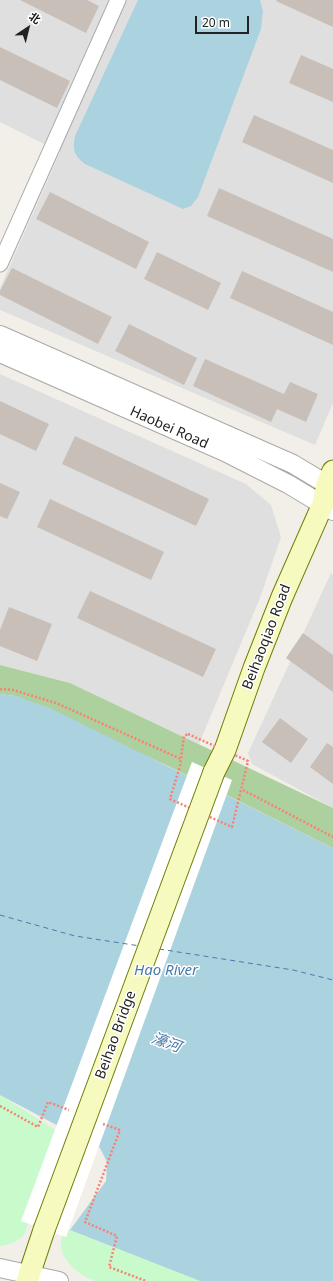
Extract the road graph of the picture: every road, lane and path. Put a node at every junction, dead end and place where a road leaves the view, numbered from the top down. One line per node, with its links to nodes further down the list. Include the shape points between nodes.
1 (118, 0): 2 (street)
2 (0, 264)
3 (0, 335): 5 (street, Haobei Road, via 286,461)
4 (0, 353): 5 (street, Haobei Road, via 225,452)
5 (330, 493): 8 (main road, Beihaoqiao Road, via 282,597 225,750)
6 (0, 689): 7 (path, via 13,690 56,703)
7 (181, 759)
8 (214, 772): 13 (main road, Beihao Bridge, bridge)
9 (242, 790): 10 (path)
10 (333, 837)
11 (85, 1222): 15 (path, via 117,1236 109,1268)
12 (0, 1269): 13 (street)
13 (26, 1279): 14 (street)
14 (59, 1281)
15 (146, 1281)

